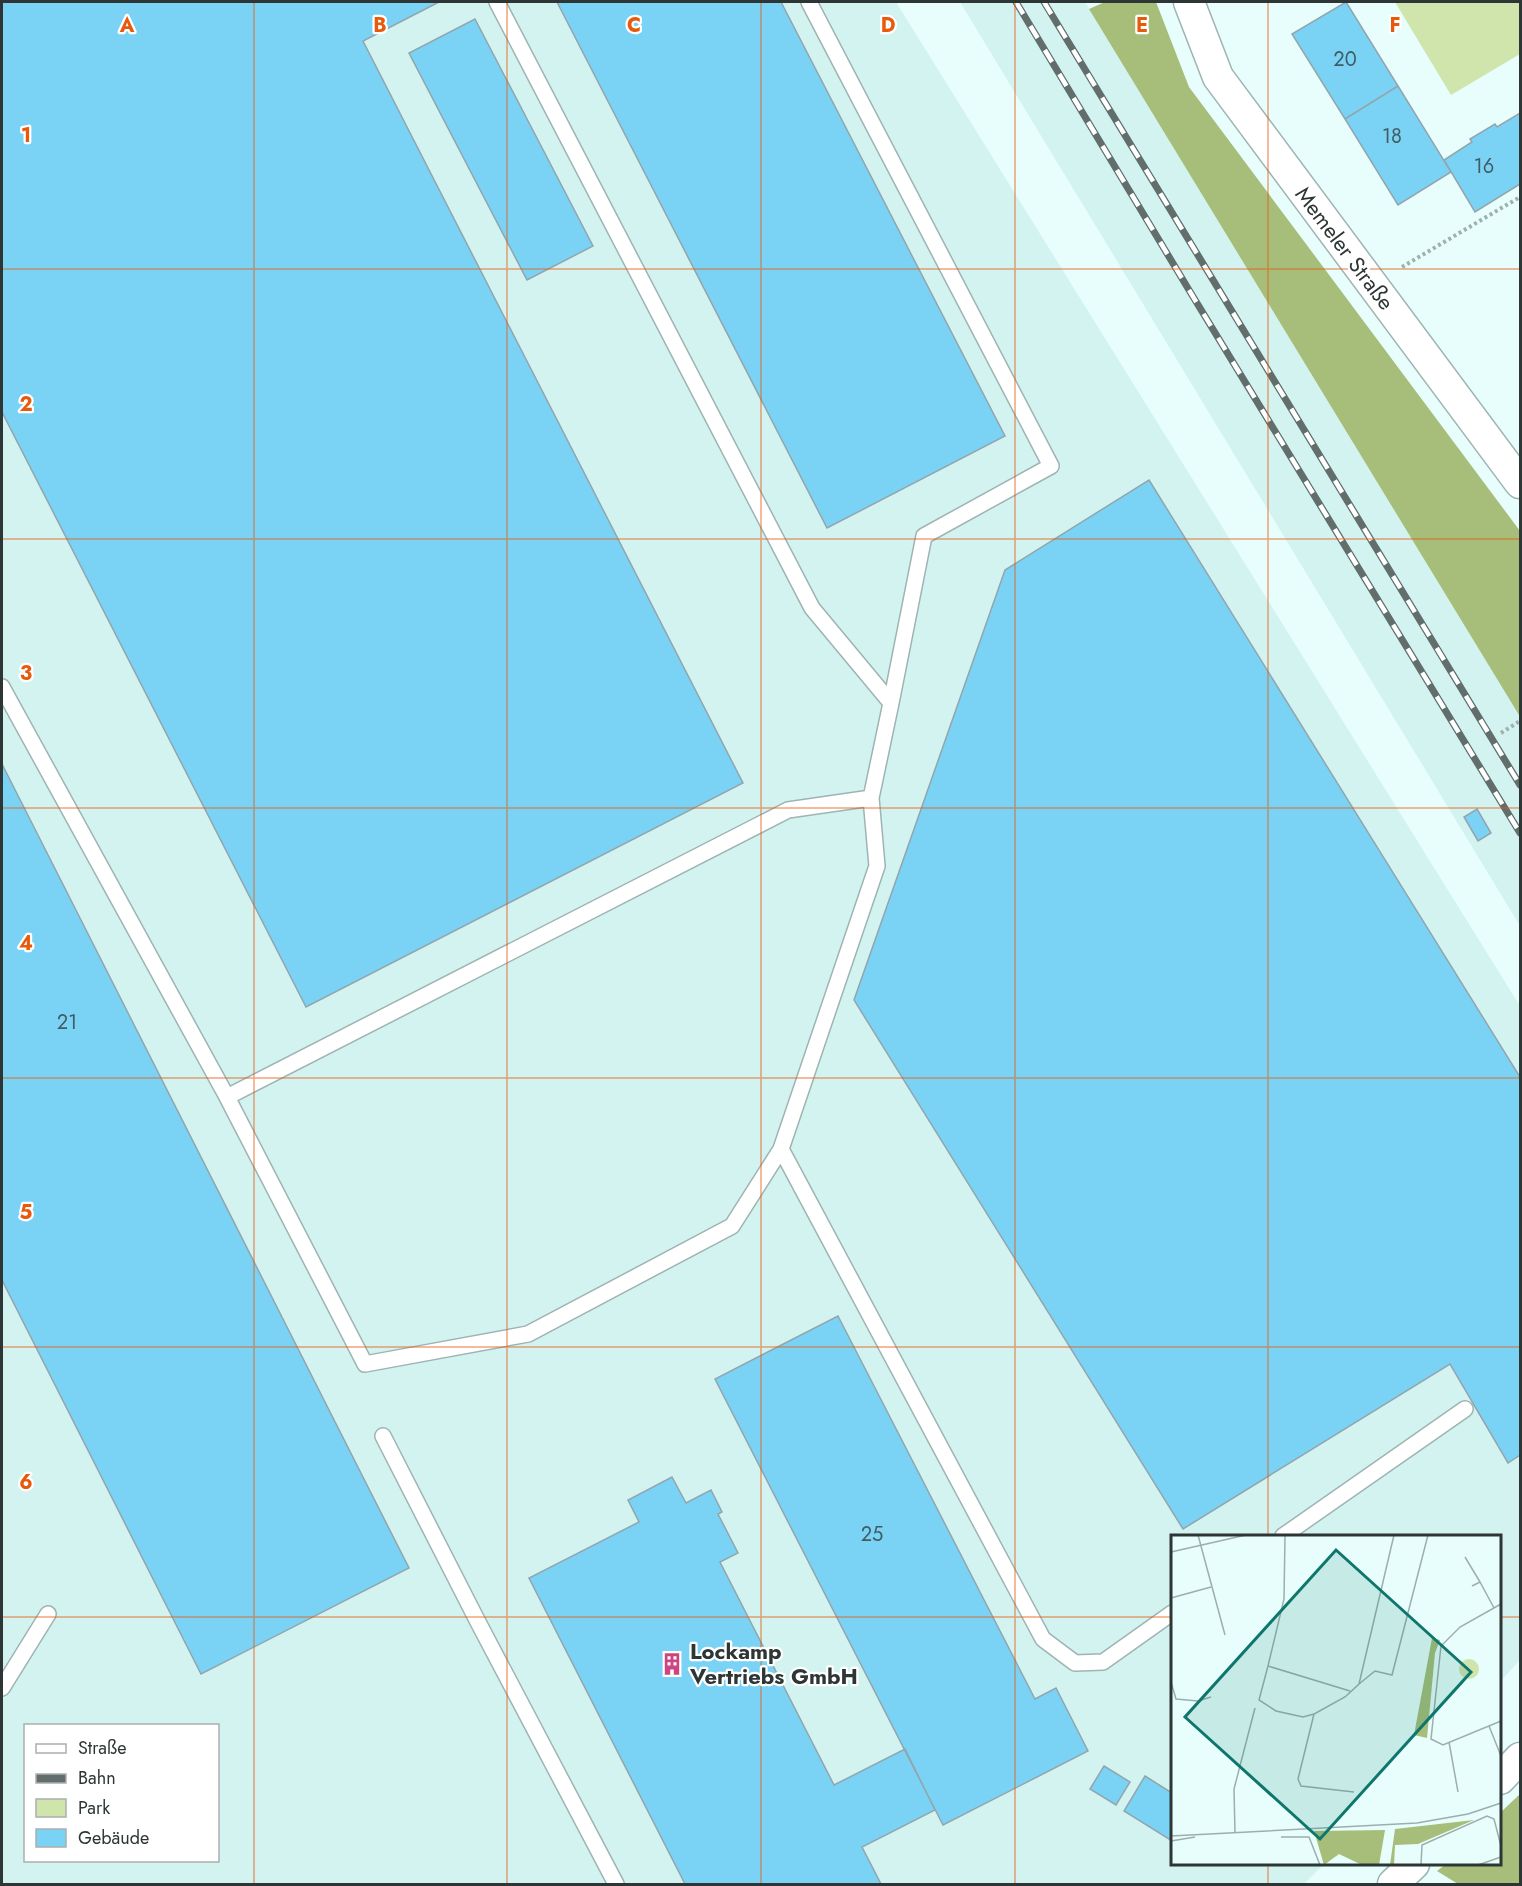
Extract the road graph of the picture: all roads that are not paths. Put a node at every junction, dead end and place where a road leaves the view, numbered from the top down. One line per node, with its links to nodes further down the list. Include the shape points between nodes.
1 (497, 2): 6 (lane, via 812,608)
2 (809, 2): 6 (lane, via 1051,466 924,536)
3 (1189, 2): 4 (street, Memeler Straße, via 1218,77)
4 (1521, 483)
5 (2, 687): 8 (lane)
6 (891, 703): 7 (lane)
7 (872, 798): 8 (lane, via 788,810); 9 (lane, via 878,866)
8 (227, 1097): 9 (lane, via 365,1364 528,1334 732,1227)
9 (781, 1149): 14 (lane, via 1043,1639 1075,1663 1103,1662)
10 (1465, 1409): 12 (lane)
11 (383, 1436): 19 (lane)
12 (1284, 1535)
13 (48, 1614): 15 (lane)
14 (1171, 1615)
15 (2, 1688)
16 (1521, 1758): 17 (street)
17 (1501, 1778)
18 (1412, 1865): 20 (street)
19 (616, 1884)
20 (1393, 1884)

